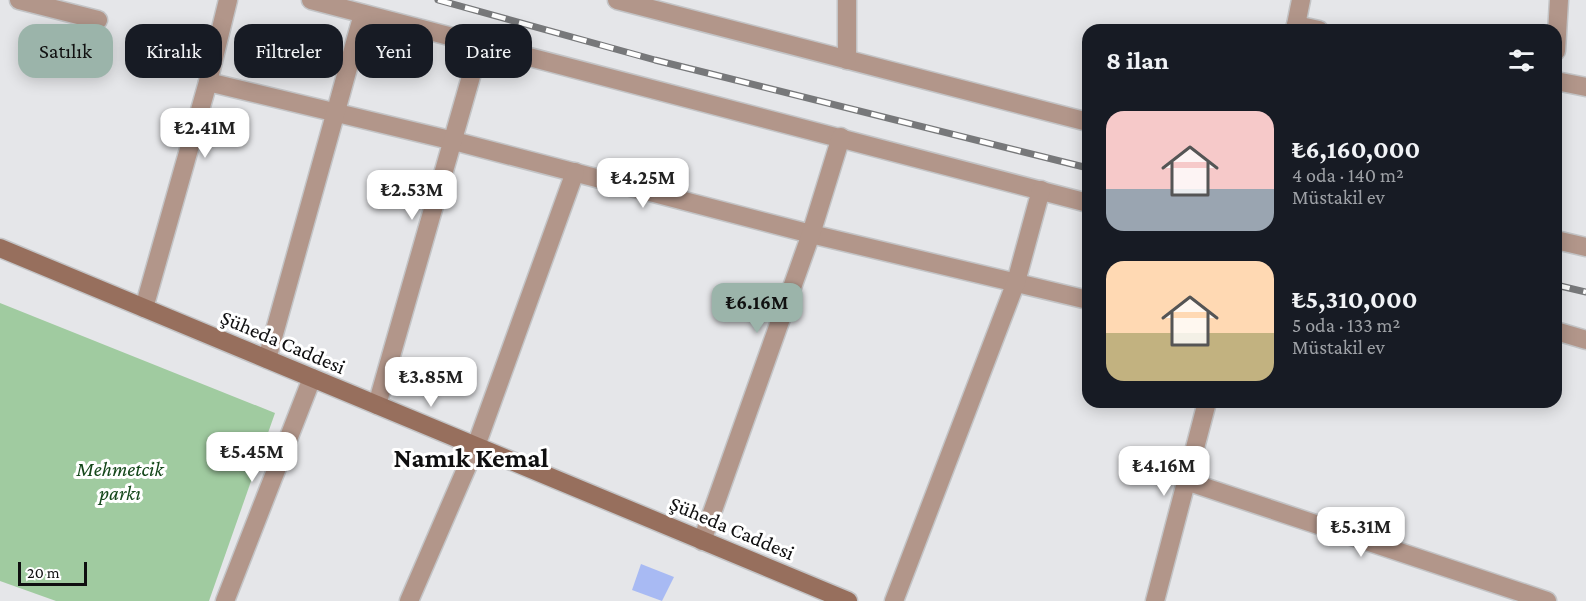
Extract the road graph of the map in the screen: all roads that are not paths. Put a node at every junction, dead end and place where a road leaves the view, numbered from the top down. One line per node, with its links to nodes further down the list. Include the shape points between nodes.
1 (19, 0): 9 (street)
2 (228, 0): 16 (street)
3 (311, 0): 8 (street)
4 (616, 0): 14 (street)
5 (846, 0): 14 (street)
6 (1301, 0): 10 (street)
7 (1559, 0): 11 (street)
8 (363, 14): 12 (street); 19 (street)
9 (98, 20)
10 (1297, 24)
11 (1558, 24)
12 (445, 36)
13 (532, 58): 21 (street)
14 (847, 60): 20 (street)
15 (471, 78): 22 (street)
16 (208, 82): 19 (street); 32 (street)
17 (1562, 82): 18 (street)
18 (1586, 87)
19 (335, 113): 22 (street); 35 (street)
20 (1082, 120)
21 (841, 137): 24 (street); 26 (street)
22 (454, 141): 23 (street); 37 (street)
23 (575, 172): 26 (street); 39 (street)
24 (1041, 190): 25 (street); 30 (street)
25 (1082, 201)
26 (811, 234): 30 (street); 41 (street)
27 (1562, 242): 29 (street)
28 (0, 248): 32 (main road, Şüheda Caddesi)
29 (1586, 248)
30 (1016, 282): 31 (street); 45 (street)
31 (1082, 298)
32 (144, 308): 35 (main road, Şüheda Caddesi)
33 (1562, 334): 34 (street)
34 (1586, 340)
35 (267, 359): 36 (main road, Şüheda Caddesi)
36 (312, 378): 37 (main road, Şüheda Caddesi); 42 (street)
37 (377, 405): 39 (main road, Şüheda Caddesi)
38 (1206, 408): 40 (street)
39 (476, 446): 41 (main road, Şüheda Caddesi); 43 (street)
40 (1186, 482): 46 (street); 47 (street)
41 (702, 541): 44 (main road, Şüheda Caddesi)
42 (225, 601)
43 (409, 601)
44 (848, 601)
45 (894, 601)
46 (1155, 601)
47 (1547, 601)

